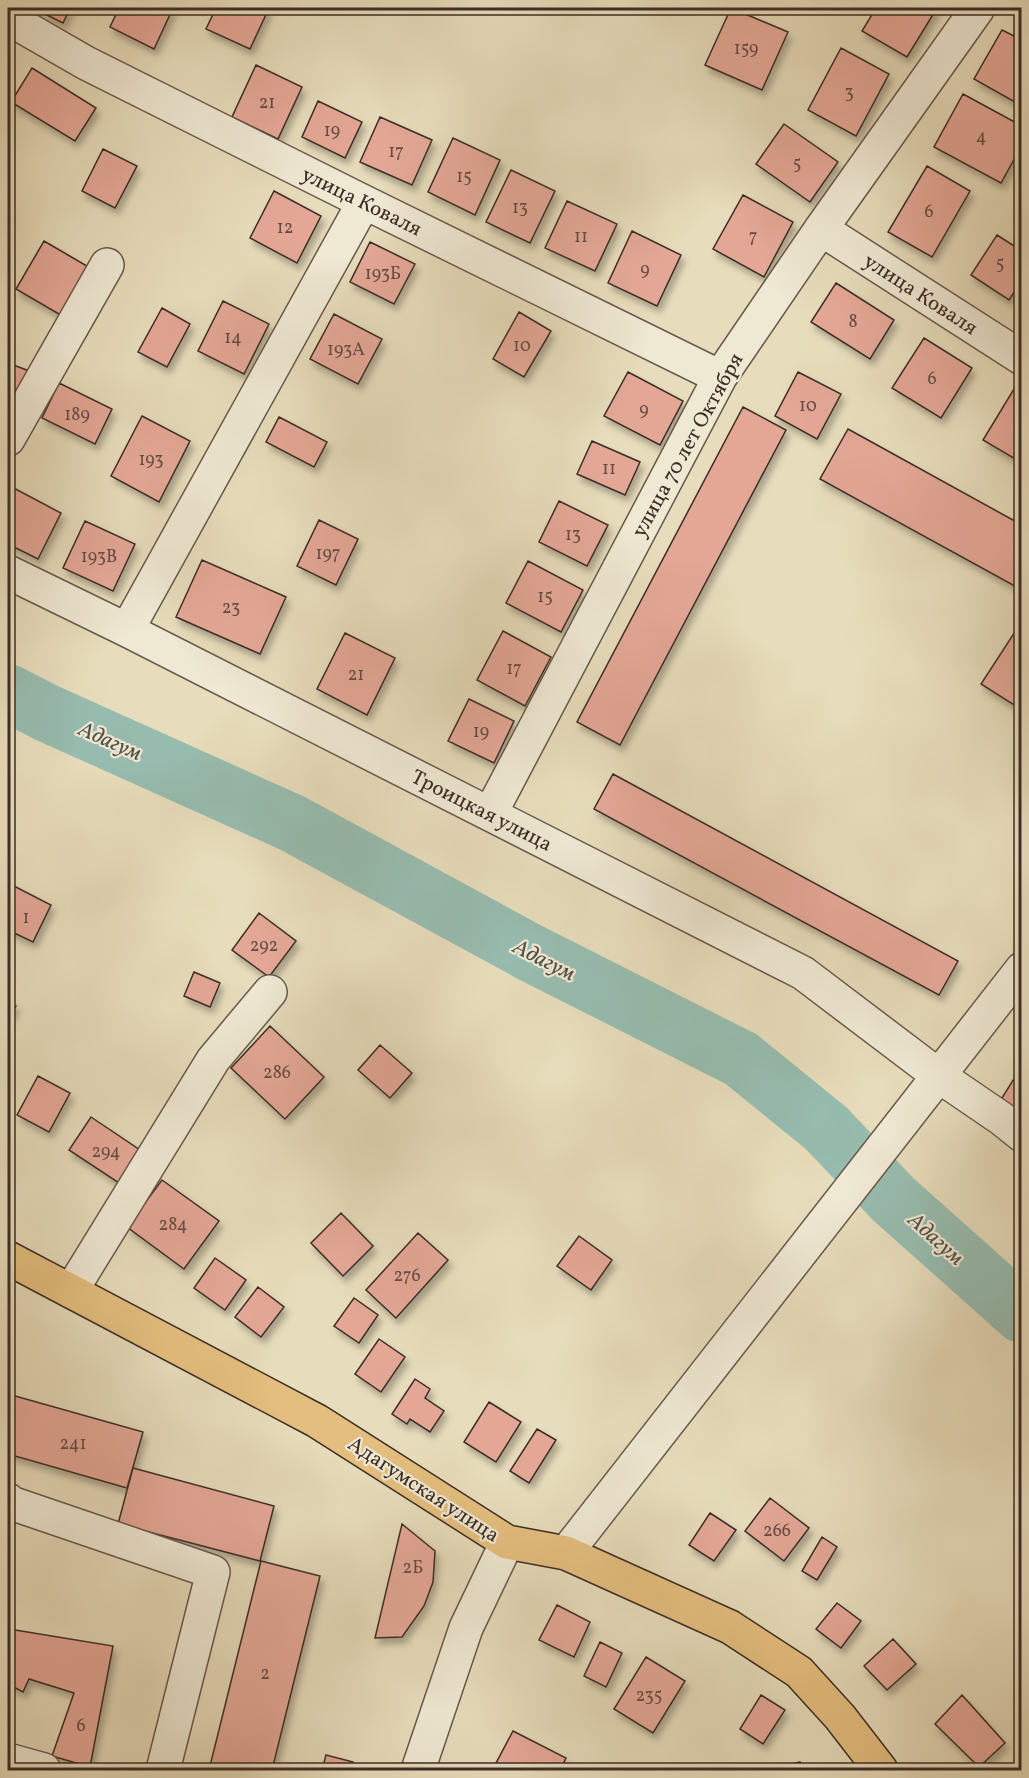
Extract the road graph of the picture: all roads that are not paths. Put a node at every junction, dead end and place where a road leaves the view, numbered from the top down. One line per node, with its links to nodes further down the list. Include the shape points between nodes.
1 (978, 8): 4 (street, улица 70 лет Октября)
2 (8, 18): 3 (street, улица Коваля, via 86,63)
3 (364, 202): 7 (street, улица Коваля); 10 (street)
4 (821, 229): 6 (street, улица Коваля); 7 (street, улица 70 лет Октября)
5 (106, 265): 8 (street)
6 (1022, 358)
7 (720, 377): 11 (street, улица 70 лет Октября)
8 (8, 439)
9 (8, 572): 10 (street, Троицкая улица)
10 (127, 630): 11 (street, Троицкая улица)
11 (490, 814): 14 (street, Троицкая улица, via 803,973)
12 (1022, 969): 14 (street)
13 (270, 992): 17 (street, via 213,1060)
14 (939, 1076): 15 (street, Троицкая улица); 20 (street)
15 (1022, 1135)
16 (8, 1258): 17 (main road, Адагумская улица)
17 (71, 1291): 19 (main road, Адагумская улица, via 317,1421)
18 (8, 1500): 23 (street, via 213,1572)
19 (507, 1542): 20 (main road, Адагумская улица); 24 (street, via 466,1628)
20 (566, 1553): 25 (main road, Адагумская улица, via 730,1627 798,1672)
21 (8, 1760): 22 (street)
22 (44, 1770)
23 (163, 1770)
24 (418, 1770)
25 (881, 1770)

